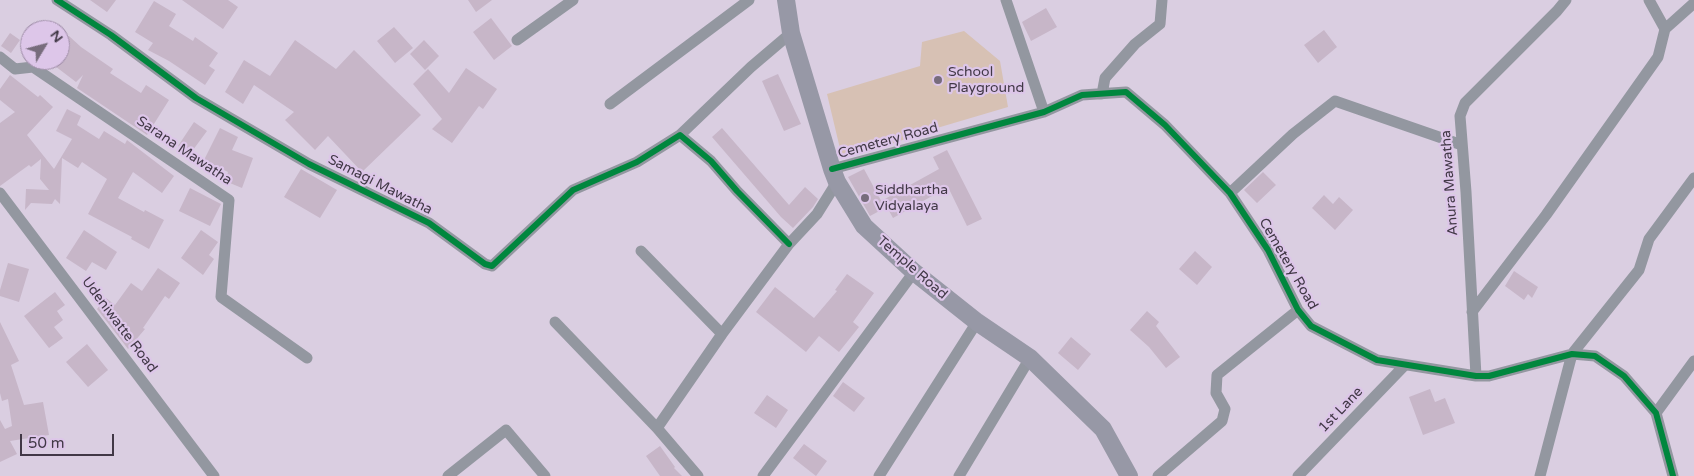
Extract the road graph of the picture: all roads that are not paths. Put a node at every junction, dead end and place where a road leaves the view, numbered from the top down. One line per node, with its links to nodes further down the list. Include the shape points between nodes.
1 (57, 0): 17 (street, Samagi Mawatha, via 111,35 196,98 309,164 429,223 492,266 573,190 637,162)
2 (573, 0): 12 (street)
3 (749, 0): 15 (street)
4 (786, 0): 11 (main road, Temple Road)
5 (1006, 0): 16 (street)
6 (1162, 0): 14 (street, via 1160,24 1135,44 1105,78)
7 (1566, 0): 18 (street, Anura Mawatha, via 1466,103 1460,116)
8 (1649, 0): 10 (street)
9 (1694, 3): 10 (street)
10 (1665, 29): 27 (street, via 1658,57 1546,215)
11 (791, 33): 17 (street); 19 (main road, Temple Road)
12 (517, 40)
13 (0, 57): 32 (street, Sarana Mawatha, via 15,69 33,67 229,200 220,297)
14 (1102, 94): 16 (street, Cemetery Road, via 1082,95); 22 (street, Cemetery Road, via 1126,92 1165,125)
15 (610, 104)
16 (1044, 112): 19 (street, Cemetery Road)
17 (680, 135): 23 (street, via 711,161)
18 (1462, 145): 22 (street, via 1335,100); 27 (street, Anura Mawatha)
19 (834, 176): 23 (street, via 817,214); 25 (main road, Temple Road, via 864,226)
20 (1694, 178): 31 (street, via 1649,239 1639,270)
21 (0, 193): 39 (street, Udeniwatte Road)
22 (1230, 193): 26 (street, Cemetery Road, via 1268,250)
23 (789, 244): 30 (street)
24 (641, 251): 30 (street)
25 (914, 272): 29 (main road, Temple Road); 43 (street)
26 (1298, 310): 35 (street, Cemetery Road, via 1311,326 1369,356); 47 (street, via 1217,376 1216,393 1225,409 1222,421)
27 (1472, 312): 36 (street, Anura Mawatha)
28 (555, 322): 38 (street)
29 (977, 322): 33 (main road, Temple Road); 44 (street)
30 (722, 334): 38 (street)
31 (1572, 354): 36 (street, Cemetery Road, via 1490,376); 37 (street, Cemetery Road, via 1595,356 1624,376); 49 (street)
32 (307, 358)
33 (1030, 358): 45 (street); 46 (main road, Temple Road, via 1104,429)
34 (1694, 361): 37 (street)
35 (1405, 365): 36 (street, Cemetery Road); 48 (street, 1st Lane)
36 (1476, 376)
37 (1656, 413): 50 (street, Cemetery Road)
38 (657, 428): 42 (street)
39 (214, 476)
40 (448, 476): 41 (street, via 506,430)
41 (545, 476)
42 (698, 476)
43 (763, 476)
44 (879, 476)
45 (959, 476)
46 (1129, 476)
47 (1158, 476)
48 (1298, 476)
49 (1540, 476)
50 (1673, 476)

